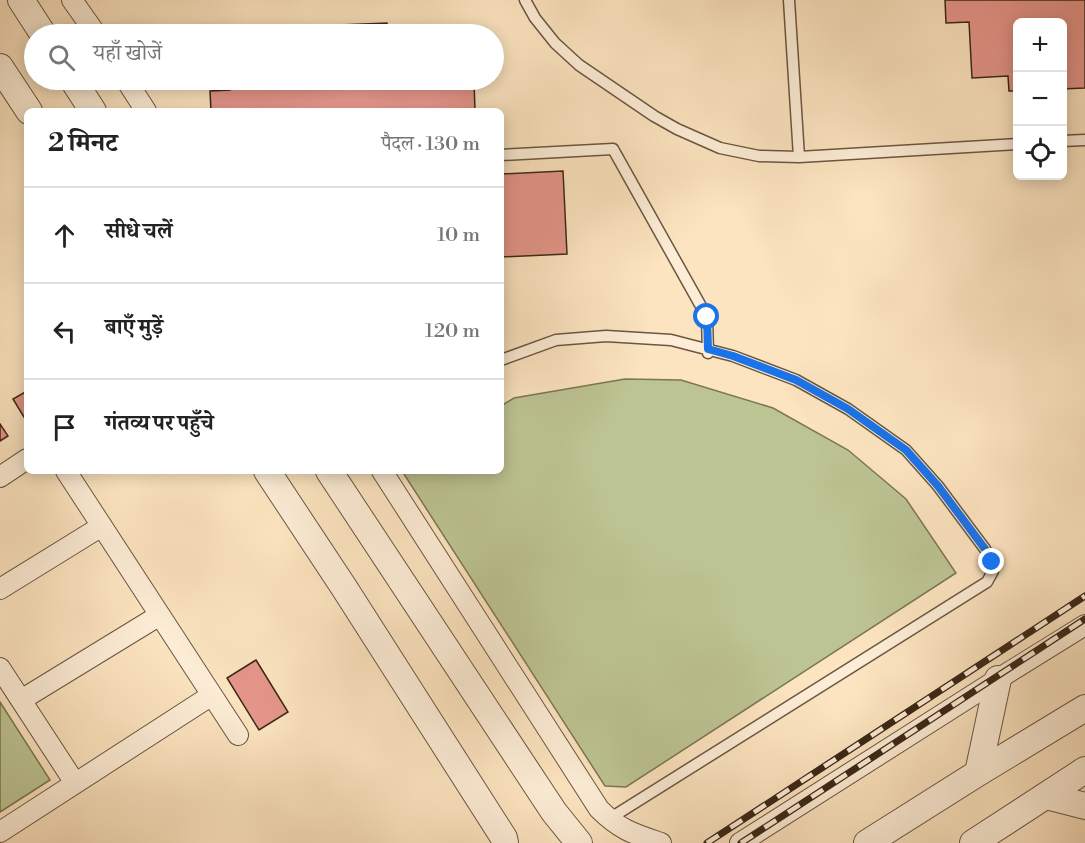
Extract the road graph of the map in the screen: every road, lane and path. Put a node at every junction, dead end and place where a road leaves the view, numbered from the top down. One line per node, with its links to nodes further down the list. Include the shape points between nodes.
1 (21, 0): 5 (street)
2 (72, 0): 6 (street)
3 (525, 0): 17 (lane, via 555,43 654,116 720,148 759,156)
4 (789, 0): 17 (lane)
5 (37, 24)
6 (89, 24)
7 (0, 67): 10 (street)
8 (79, 90): 11 (street)
9 (132, 90): 12 (street)
10 (27, 108)
11 (91, 108)
12 (144, 108)
13 (1085, 140): 14 (lane)
14 (1067, 141)
15 (1013, 144): 17 (lane)
16 (504, 155): 18 (lane, via 613,149 707,317)
17 (799, 157)
18 (708, 351): 19 (lane, via 670,340 606,336 556,340); 41 (lane, via 733,356 796,380 848,409 906,450 985,549 993,571 987,582)
19 (504, 359)
20 (24, 461): 25 (street)
21 (68, 474): 26 (street)
22 (269, 474): 43 (street)
23 (331, 474): 44 (street, via 554,812)
24 (384, 474): 41 (street)
25 (0, 477)
26 (102, 526): 27 (street); 28 (street)
27 (0, 589)
28 (160, 615): 32 (street); 33 (street)
29 (1085, 625): 31 (street)
30 (0, 668): 33 (street)
31 (998, 679): 37 (street); 46 (street)
32 (212, 695): 35 (street); 38 (street)
33 (21, 700): 38 (street)
34 (1085, 708): 37 (street)
35 (238, 735)
36 (1085, 770): 39 (street)
37 (978, 772): 47 (street)
38 (75, 783): 42 (street)
39 (1046, 796): 40 (street); 48 (street)
40 (1085, 806)
41 (609, 819): 45 (street)
42 (0, 832)
43 (505, 843)
44 (579, 843)
45 (661, 843)
46 (740, 843)
47 (867, 843)
48 (973, 843)

